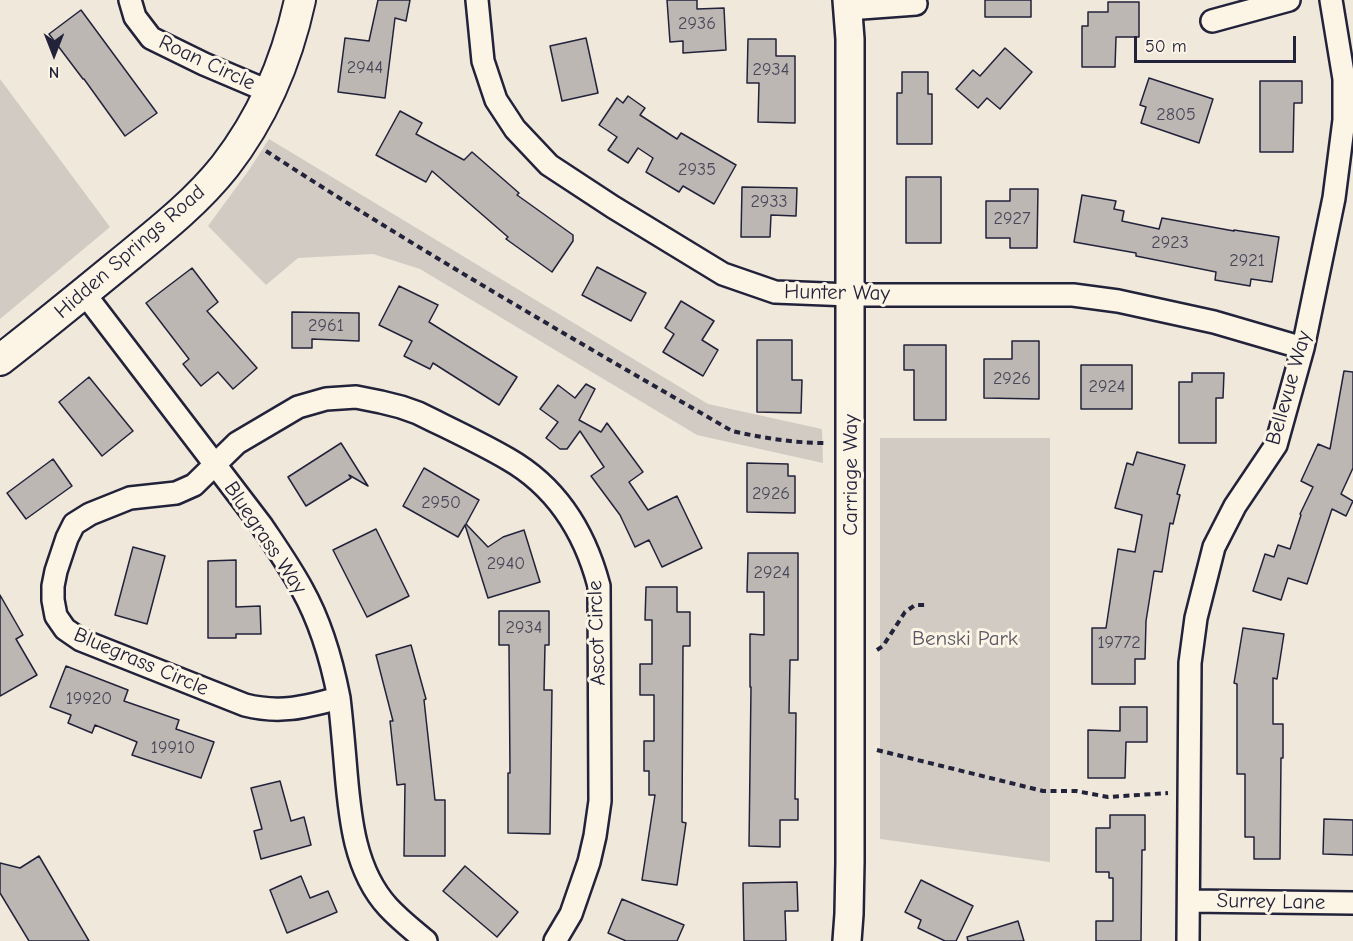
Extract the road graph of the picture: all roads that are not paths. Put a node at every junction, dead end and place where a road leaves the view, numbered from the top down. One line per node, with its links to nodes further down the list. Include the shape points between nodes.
1 (130, 0): 9 (street, Roan Circle, via 135,17 151,38)
2 (300, 0): 9 (main road, Hidden Springs Road)
3 (477, 0): 11 (street, Hunter Way, via 483,62 496,100 515,129 549,165 723,274 775,292)
4 (1289, 0): 8 (street)
5 (1331, 0): 12 (street, Bellevue Way, via 1344,79 1344,120 1334,198)
6 (916, 4): 7 (street, Carriage Way)
7 (848, 5): 11 (street, Carriage Way)
8 (1212, 21)
9 (270, 92): 10 (main road, Hidden Springs Road, via 245,138 193,202)
10 (84, 293): 13 (main road, Hidden Springs Road); 14 (street, Bluegrass Way)
11 (850, 295): 12 (street, Hunter Way, via 1073,295 1214,322); 20 (street, Carriage Way)
12 (1303, 348): 16 (street, Bellevue Way, via 1276,445 1235,506 1214,547 1196,618 1190,663)
13 (0, 360)
14 (215, 465): 15 (street, Bluegrass Way, via 262,526 303,590 317,621); 15 (street, Bluegrass Circle, via 194,485 176,493 130,498 74,524 53,586 56,616 65,629 81,640 245,705 284,710); 19 (street, Ascot Circle, via 237,443 298,407 326,399 356,397 418,413 508,459 544,486 572,520 599,586 600,801 589,862 571,914)
15 (339, 698): 18 (street, Bluegrass Way, via 350,812 362,864 387,906)
16 (1189, 901): 17 (street, Surrey Lane); 21 (street, Bellevue Way)
17 (1353, 903)
18 (426, 941)
19 (555, 941)
20 (847, 941)
21 (1188, 941)

